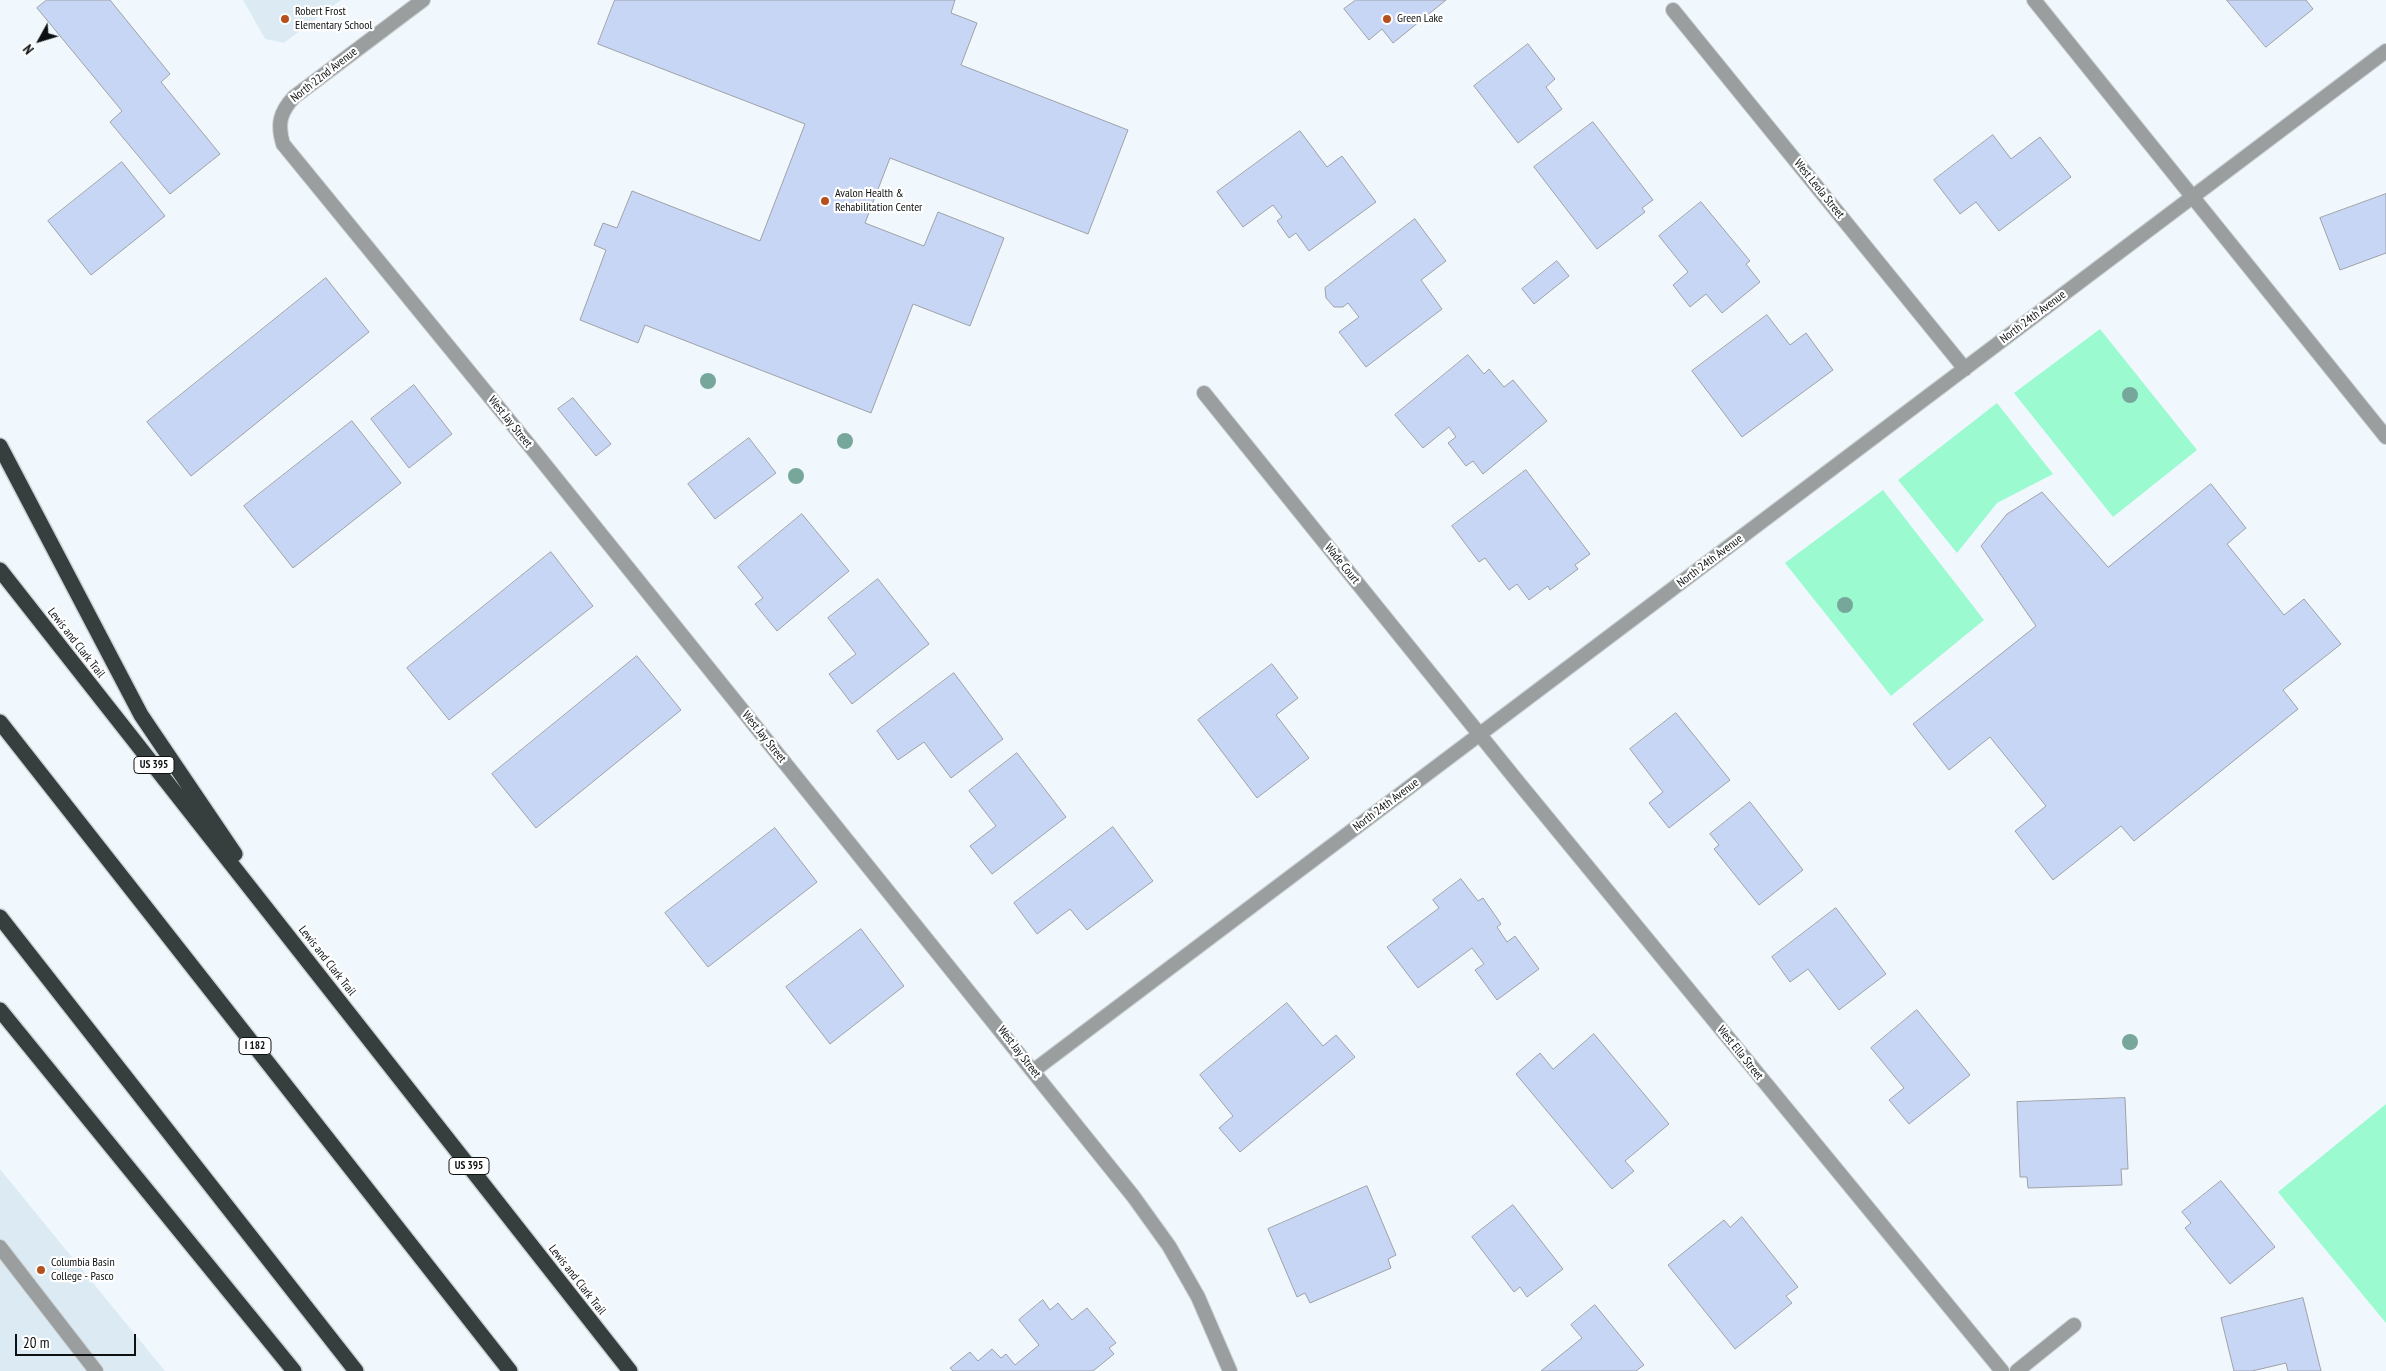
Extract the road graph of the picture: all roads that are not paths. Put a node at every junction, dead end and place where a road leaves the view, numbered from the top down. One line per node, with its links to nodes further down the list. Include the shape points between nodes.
1 (423, 0): 5 (street, North 22nd Avenue, via 294,97 284,107)
2 (2034, 0): 6 (street)
3 (1673, 10): 7 (street, West Leola Street)
4 (2386, 51): 6 (street, North 24th Avenue)
5 (280, 118): 17 (street, West Jay Street, via 283,144)
6 (2193, 197): 7 (street, North 24th Avenue); 9 (street)
7 (1965, 369): 13 (street, North 24th Avenue)
8 (1204, 393): 13 (street, Wade Court)
9 (2386, 437)
10 (0, 446): 15 (highway, via 141,716)
11 (0, 570): 15 (highway, Lewis and Clark Trail / US 395)
12 (0, 722): 23 (highway, I 182)
13 (1480, 734): 17 (street, North 24th Avenue); 26 (street, West Ella Street)
14 (0, 917): 22 (highway)
15 (307, 960): 24 (highway, Lewis and Clark Trail / US 395)
16 (0, 1010): 21 (highway)
17 (1033, 1070): 25 (street, West Jay Street, via 1170,1246 1198,1298)
18 (0, 1247): 20 (street)
19 (2074, 1325): 27 (street)
20 (96, 1371)
21 (294, 1371)
22 (356, 1371)
23 (510, 1371)
24 (630, 1371)
25 (1230, 1371)
26 (2002, 1371)
27 (2017, 1371)

